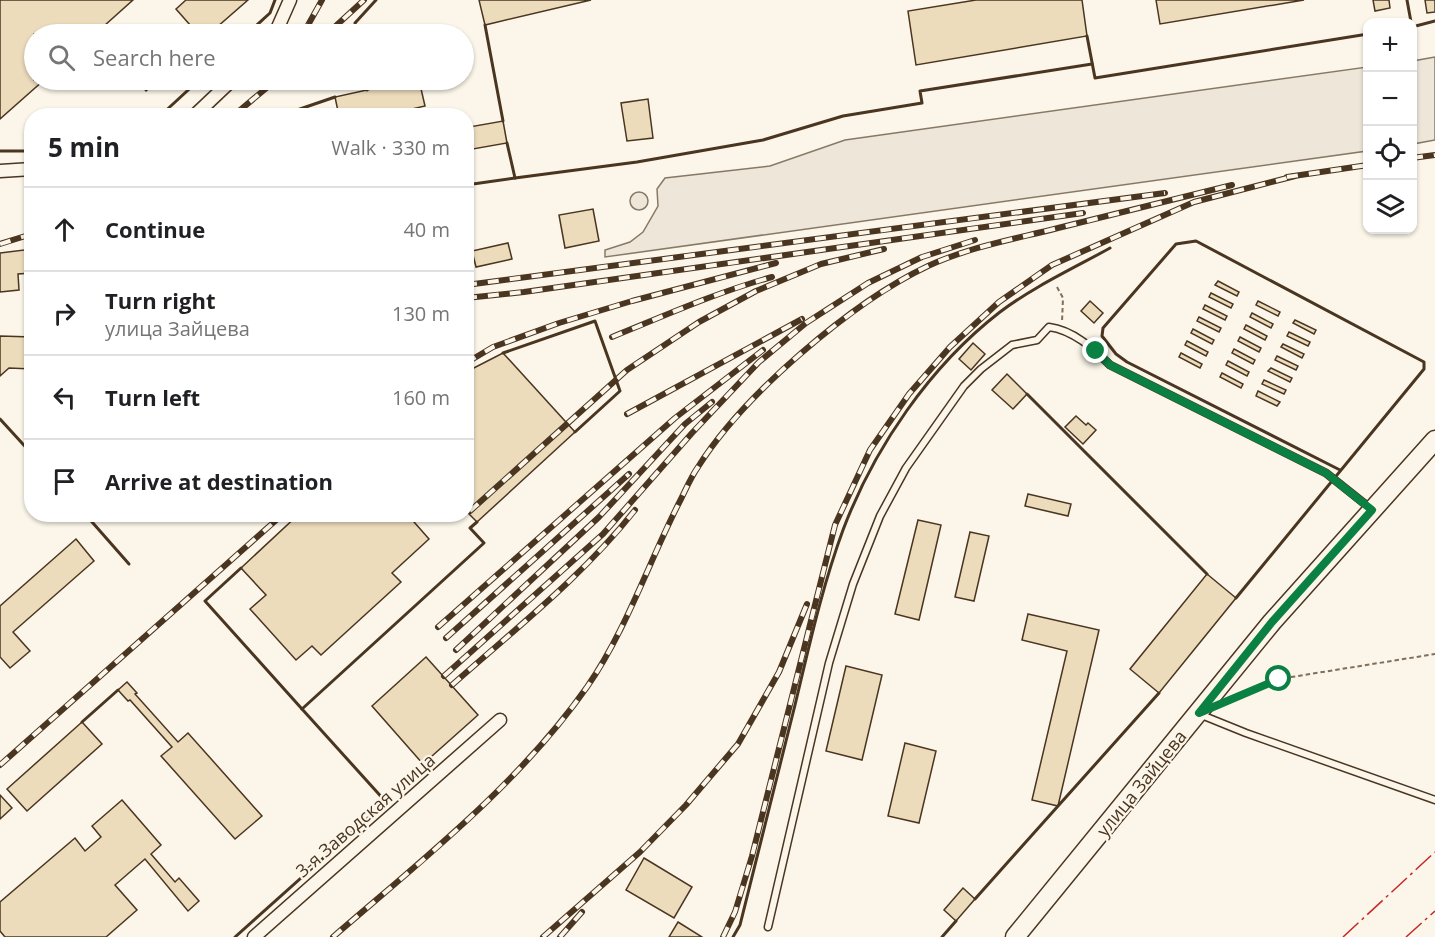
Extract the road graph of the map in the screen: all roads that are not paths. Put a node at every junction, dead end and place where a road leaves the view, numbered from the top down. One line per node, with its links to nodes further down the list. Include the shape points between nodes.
1 (290, 0): 2 (street)
2 (279, 24)
3 (221, 90): 4 (street)
4 (202, 108)
5 (24, 170): 6 (street)
6 (0, 171)
7 (1435, 440): 8 (street, улица Зайцева)
8 (1372, 510): 9 (street, улица Зайцева, via 1272,622); 12 (lane, via 1326,473 1110,365 1062,329 1049,327 1037,340 1012,345 964,386 906,468 880,516 853,584 829,663)
9 (1199, 713): 11 (lane, via 1246,734); 14 (street, улица Зайцева)
10 (500, 720): 13 (street, 3-я Заводская улица)
11 (1435, 800)
12 (768, 927)
13 (254, 937)
14 (1015, 937)

